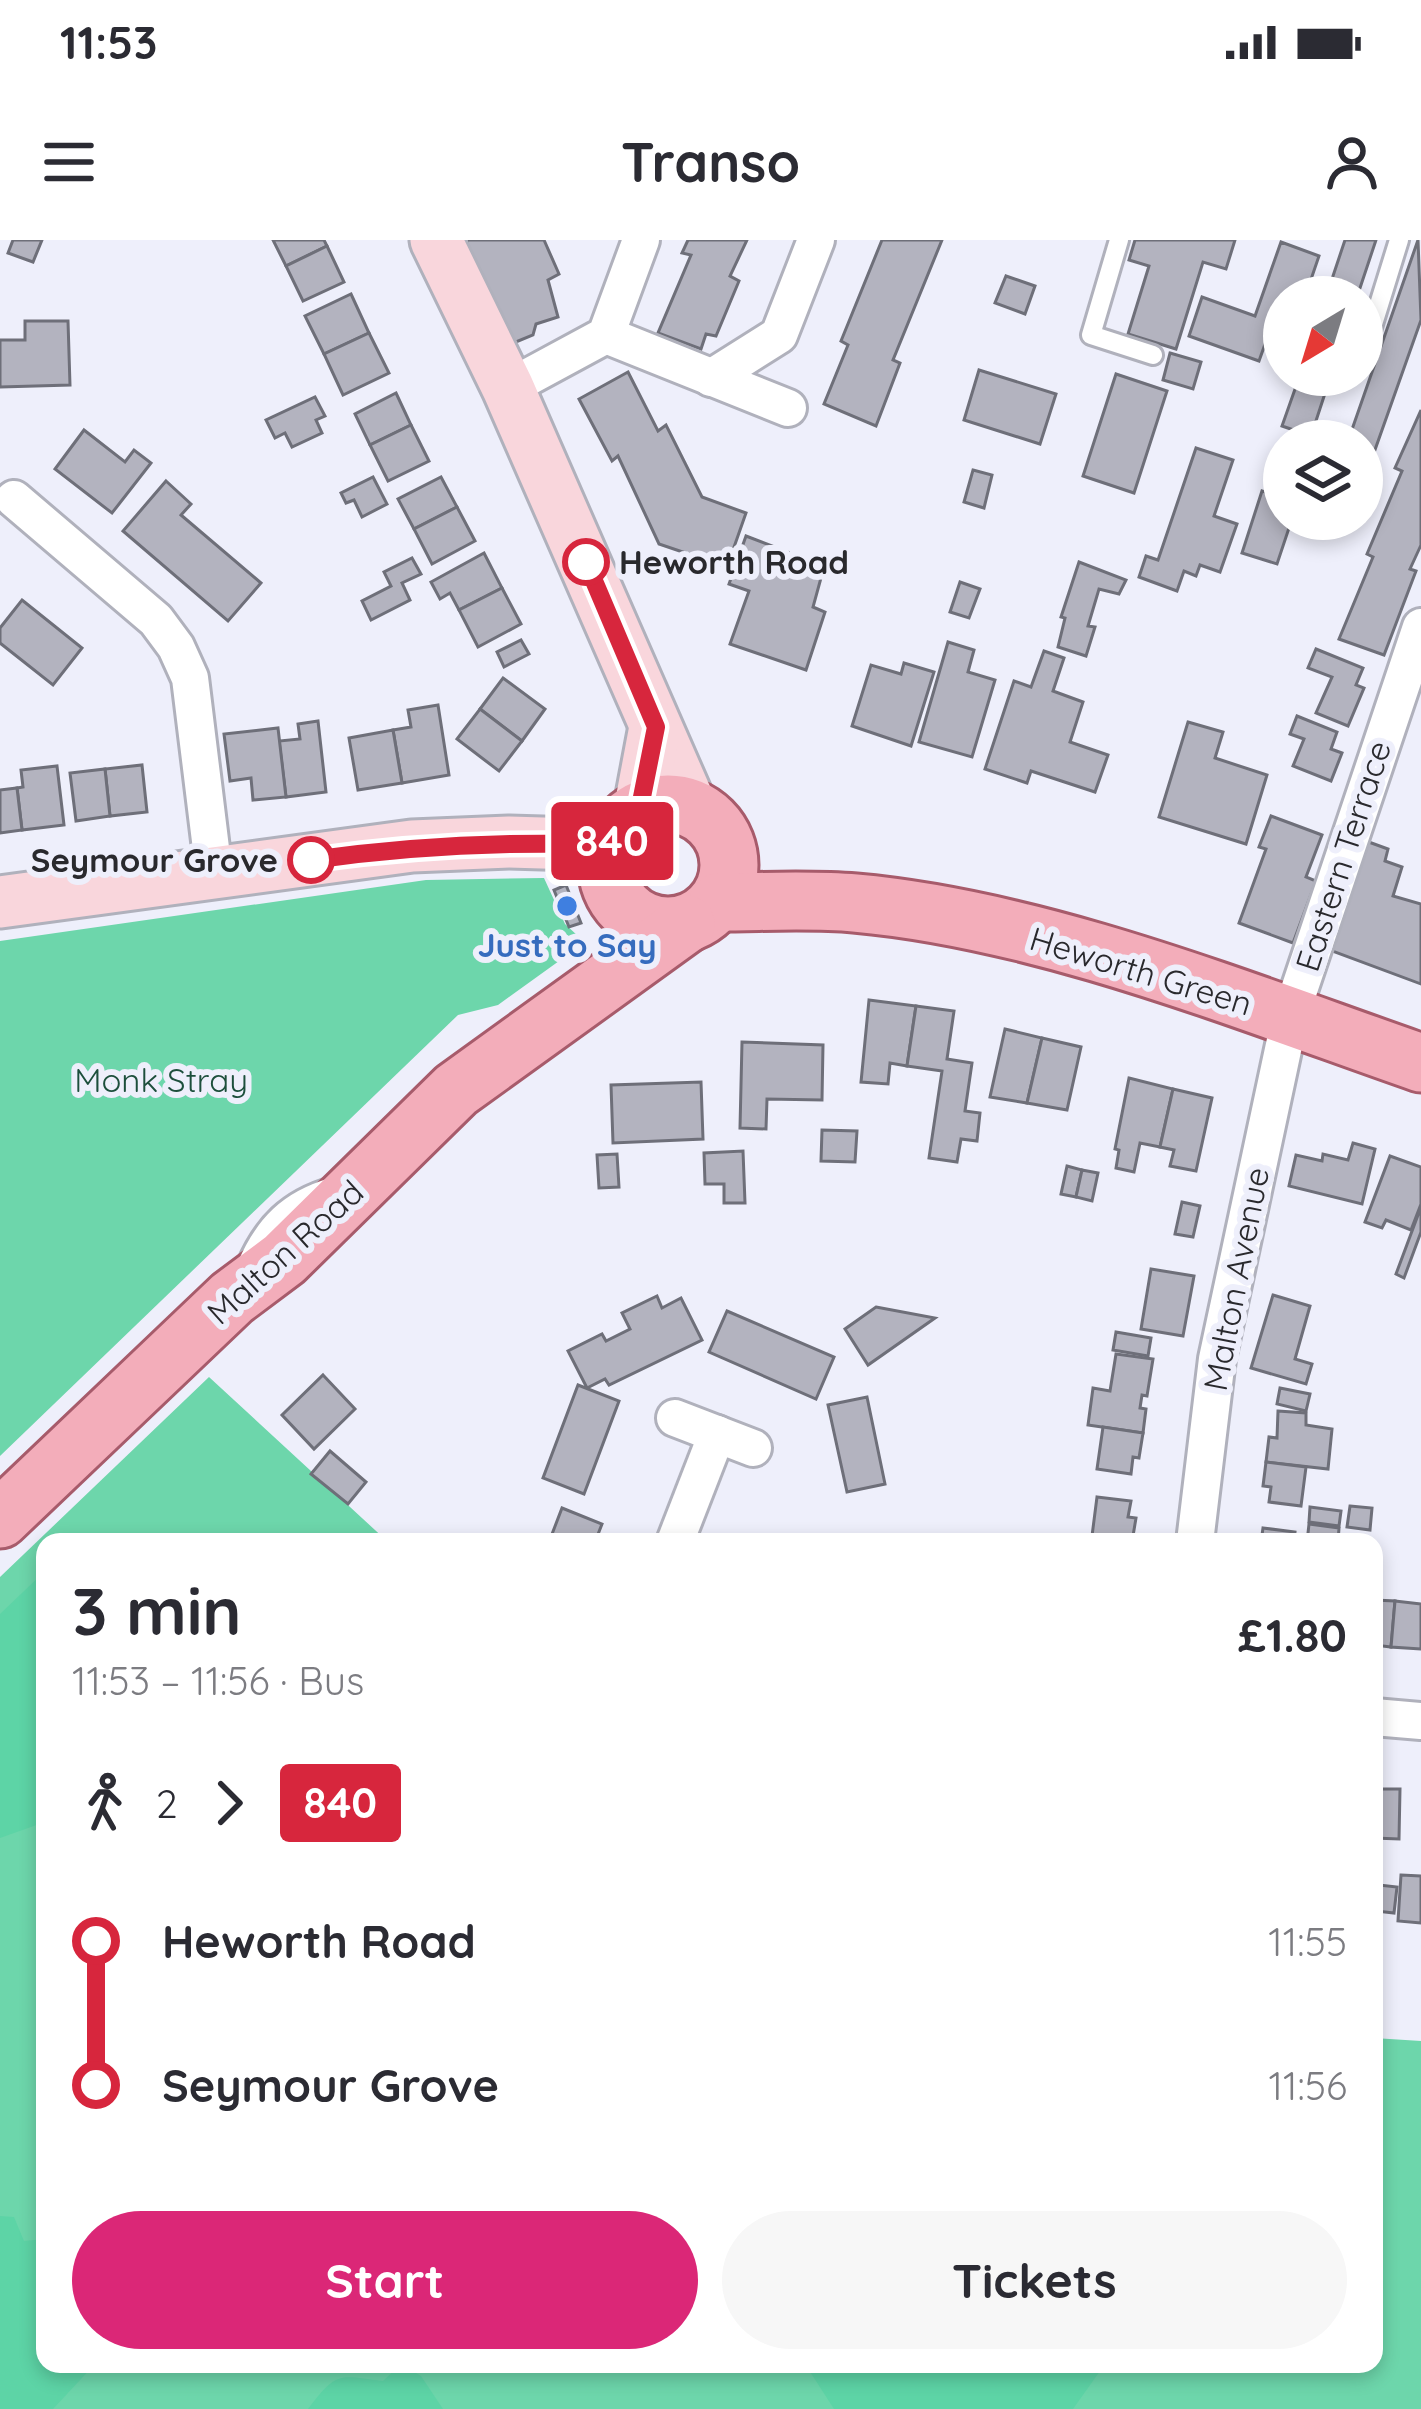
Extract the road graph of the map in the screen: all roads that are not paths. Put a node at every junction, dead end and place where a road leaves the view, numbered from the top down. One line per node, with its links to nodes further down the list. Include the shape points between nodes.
1 (436, 240): 10 (street)
2 (641, 240): 7 (street)
3 (816, 240): 9 (street, via 779,335)
4 (1119, 240): 8 (lane, via 1091,335)
5 (1400, 240): 6 (lane)
6 (1383, 293)
7 (606, 335): 9 (street); 10 (street)
8 (1153, 356)
9 (711, 378): 11 (street)
10 (508, 388): 14 (street, via 656,727)
11 (788, 408)
12 (14, 499): 15 (street, via 176,647 190,678)
13 (1421, 627): 21 (street, Eastern Terrace)
14 (666, 825): 15 (street); 17 (main road, via 608,875); 18 (main road, Heworth Green); 19 (main road, via 730,868)
15 (214, 873): 16 (street)
16 (0, 902)
17 (620, 903): 19 (main road, via 650,924); 20 (main road, Malton Road)
18 (854, 903): 19 (main road, Heworth Green); 19 (main road, via 791,928 708,934); 21 (main road, Heworth Green, via 1112,958)
19 (686, 924): 20 (main road, Malton Road)
20 (580, 998): 26 (main road, Malton Road, via 456,1090)
21 (1290, 1017): 22 (main road, Heworth Green); 28 (street, Malton Avenue, via 1217,1359)
22 (1421, 1063)
23 (675, 1418): 24 (street)
24 (717, 1434): 25 (street); 27 (street)
25 (753, 1448)
26 (0, 1520)
27 (678, 1533)
28 (1196, 1533)
29 (1383, 1718): 30 (street)
30 (1421, 1721)

